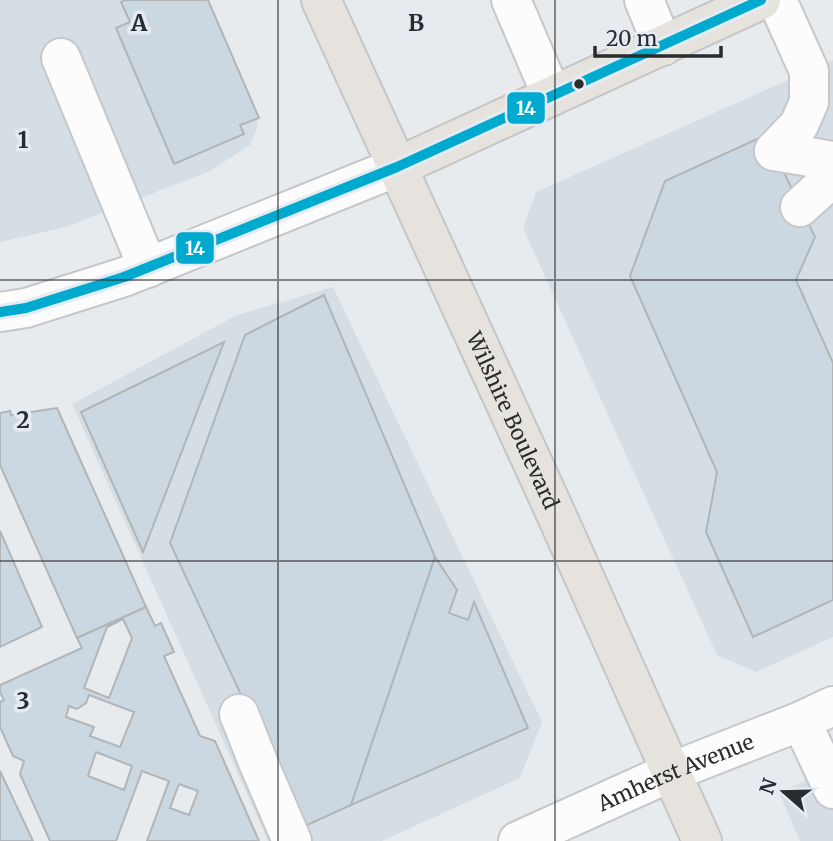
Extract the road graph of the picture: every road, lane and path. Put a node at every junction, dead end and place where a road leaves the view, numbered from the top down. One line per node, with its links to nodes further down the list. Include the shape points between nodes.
1 (321, 0): 11 (main road, Wilshire Boulevard)
2 (511, 0): 9 (street)
3 (644, 0): 6 (street)
4 (761, 0): 6 (main road)
5 (777, 0): 8 (street)
6 (663, 46): 9 (main road)
7 (61, 58): 14 (street)
8 (821, 84): 10 (street, via 799,125 774,151)
9 (552, 96): 11 (main road)
10 (833, 161)
11 (397, 167): 14 (street); 18 (main road, Wilshire Boulevard)
12 (833, 168): 13 (street, via 821,188)
13 (816, 210)
14 (148, 268): 15 (street, via 26,308)
15 (0, 312)
16 (817, 713): 18 (street, Amherst Avenue); 19 (street)
17 (239, 714): 20 (street)
18 (670, 772): 21 (street, Amherst Avenue); 22 (main road, Wilshire Boulevard)
19 (833, 789)
20 (292, 841)
21 (518, 841)
22 (702, 841)

